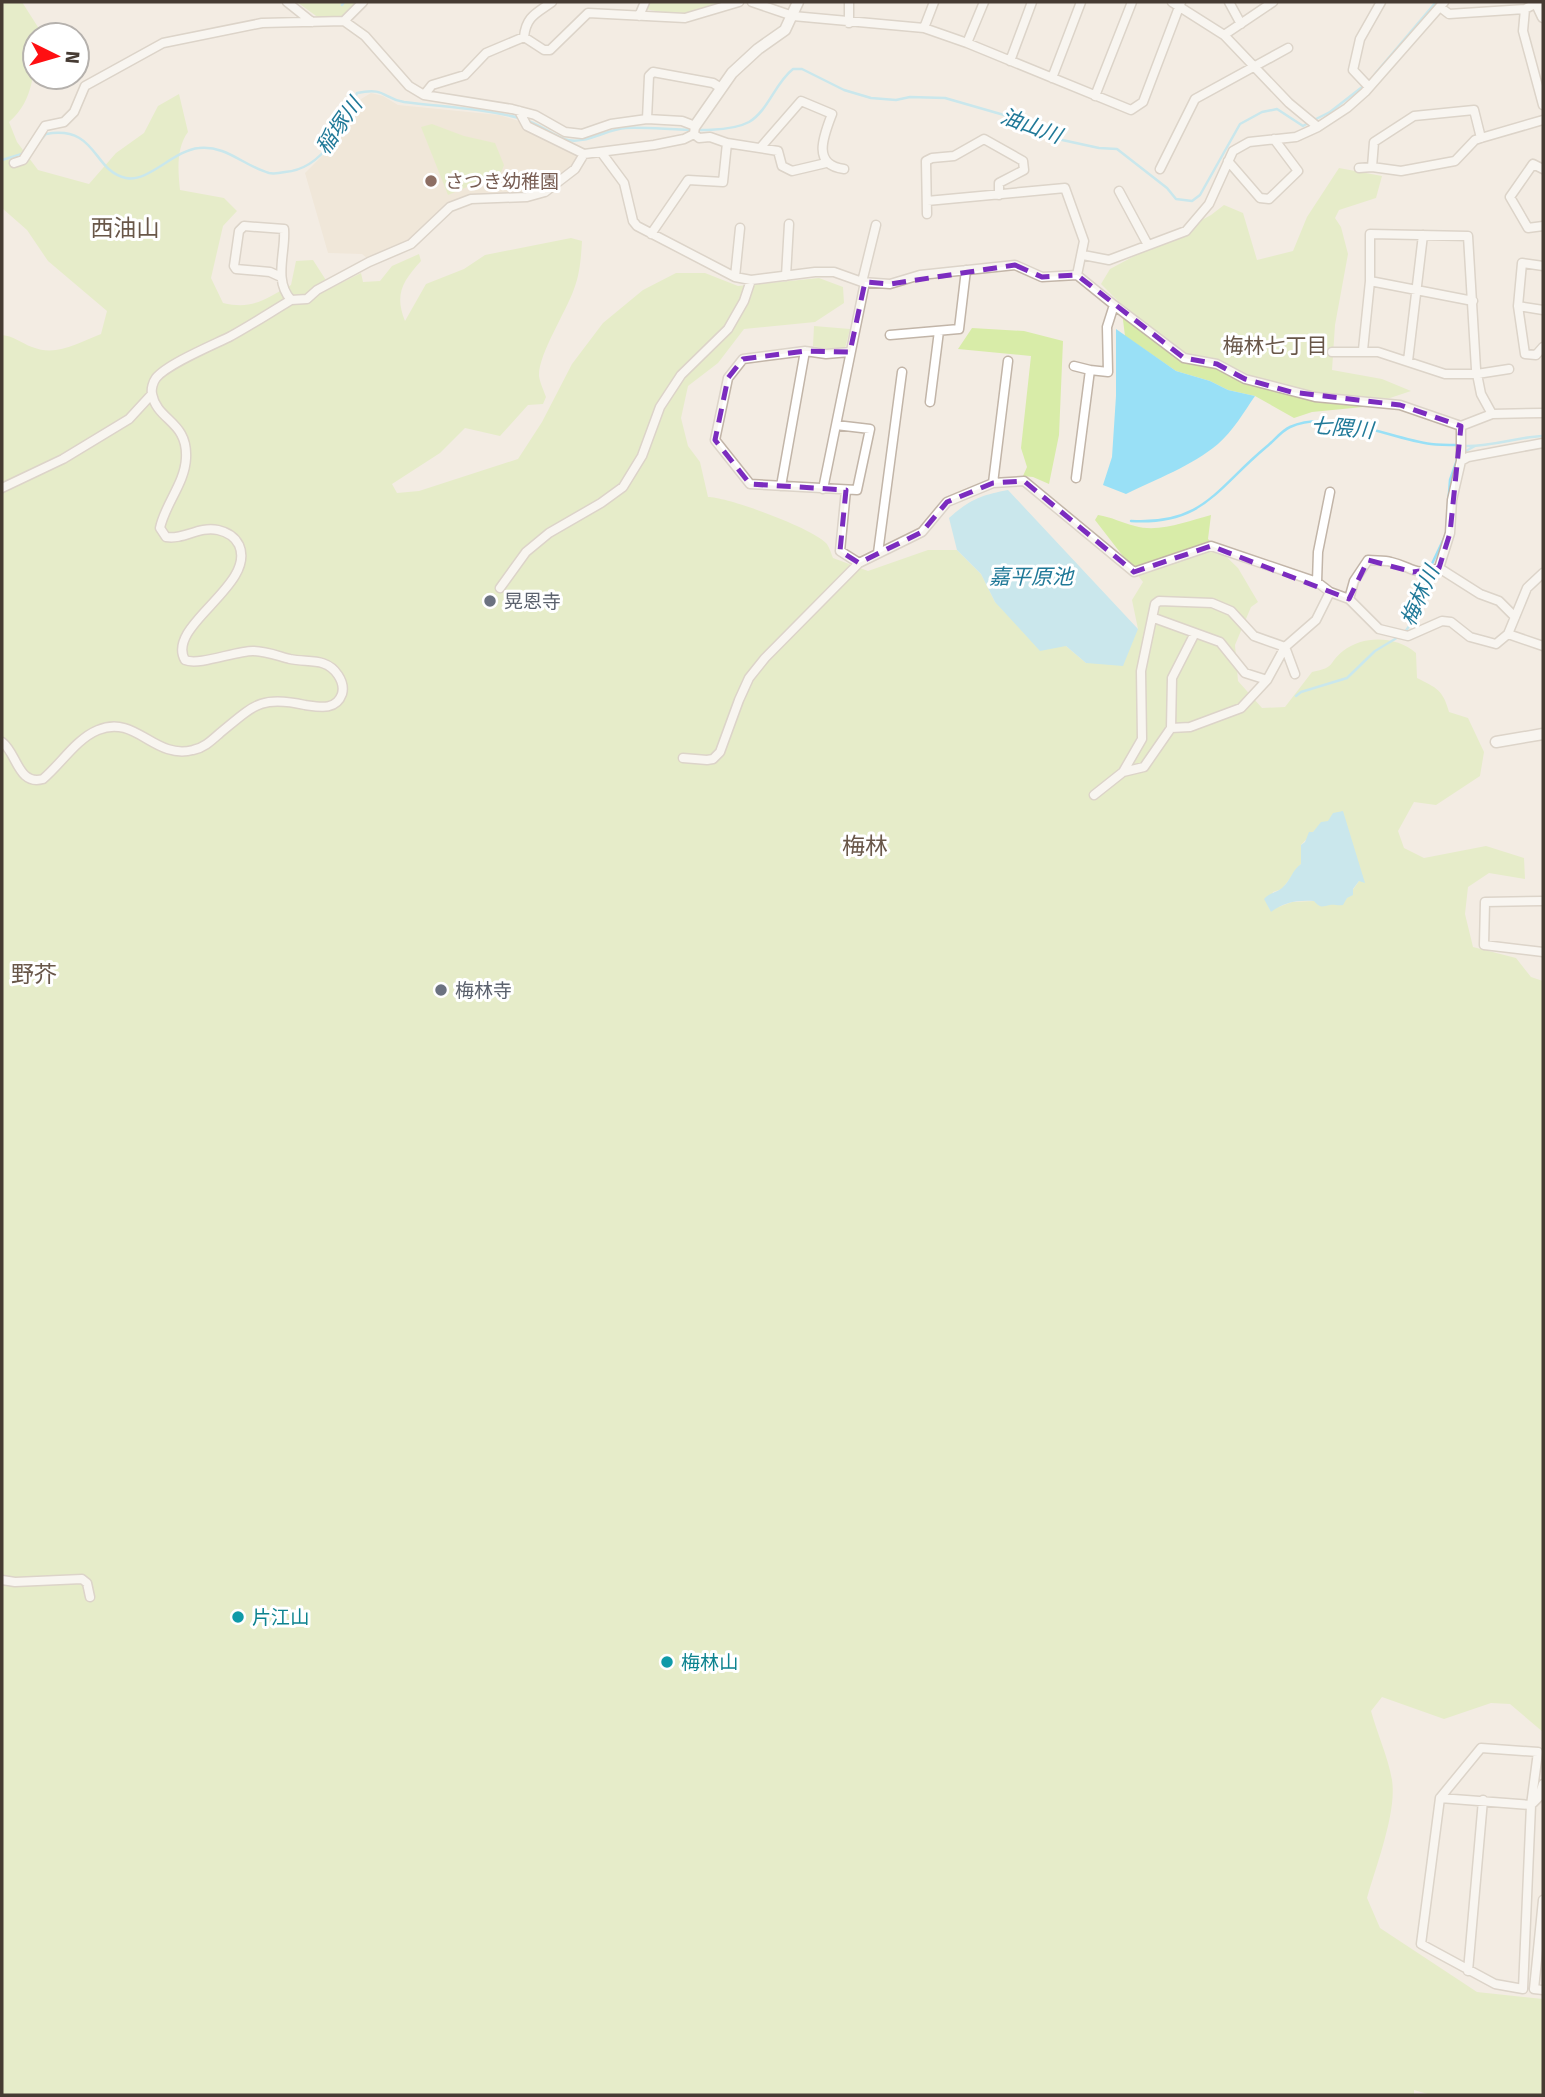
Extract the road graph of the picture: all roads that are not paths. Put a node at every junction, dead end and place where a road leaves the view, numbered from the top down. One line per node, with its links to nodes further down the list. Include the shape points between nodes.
1 (287, 2): 25 (street)
2 (363, 2): 24 (street)
3 (552, 2): 30 (street, via 529,19)
4 (645, 2): 21 (street)
5 (739, 2): 21 (street, via 685,18)
6 (752, 2): 22 (street)
7 (798, 2): 22 (street)
8 (849, 2): 26 (street)
9 (934, 2): 28 (street)
10 (984, 2): 31 (street)
11 (1032, 2): 33 (street)
12 (1081, 2): 35 (street)
13 (1132, 2): 39 (street)
14 (1229, 2): 27 (street)
15 (1273, 2): 27 (street)
16 (1381, 2): 36 (street, via 1360,39 1353,70)
17 (1536, 3): 20 (street); 23 (street)
18 (1177, 4): 29 (street); 39 (street, via 1143,102 1131,110)
19 (1442, 4): 20 (street, via 1449,14); 36 (street)
20 (1525, 9): 40 (street, via 1523,31)
21 (639, 16): 30 (street, via 588,13 550,50)
22 (793, 16): 26 (street); 37 (street, via 785,30 758,49)
23 (1543, 17)
24 (344, 21): 25 (street); 38 (street, via 365,36 409,86)
25 (312, 22): 52 (street, via 262,23 163,43 85,86 74,112 64,122 45,126)
26 (849, 23): 28 (street)
27 (1241, 24): 29 (street)
28 (924, 28): 31 (street)
29 (1224, 35): 34 (street)
30 (524, 37): 38 (street, via 486,53 465,75 432,85)
31 (967, 43): 33 (street)
32 (1287, 48): 34 (street)
33 (1010, 61): 35 (street)
34 (1255, 65): 44 (street); 58 (street, via 1195,99)
35 (1052, 78): 39 (street)
36 (1366, 84): 44 (street, via 1347,108)
37 (721, 88): 42 (street, via 653,72); 45 (street)
38 (424, 95): 41 (street)
39 (1095, 96)
40 (1543, 105)
41 (519, 111): 42 (street, via 565,132 582,134); 51 (street, via 527,126)
42 (647, 119): 45 (street, via 682,121)
43 (1543, 120): 46 (street)
44 (1318, 127): 47 (street, via 1296,137)
45 (694, 130): 48 (street, via 699,138); 50 (street, via 684,138)
46 (1481, 138): 55 (street, via 1455,161 1401,171); 55 (street, via 1474,110 1414,116 1374,142)
47 (1274, 139): 53 (street, via 1249,142 1233,150); 53 (street, via 1298,171 1269,199 1260,198)
48 (727, 143): 49 (street); 68 (street, via 723,182 688,180)
49 (761, 146): 54 (street, via 778,150 782,166 792,171); 54 (street, via 801,102 832,114 821,142)
50 (601, 152): 51 (street); 68 (street, via 624,183 633,221)
51 (584, 155): 82 (street, via 575,169 545,192 471,199 450,207 411,244 369,262 307,299)
52 (18, 161)
53 (1228, 161): 70 (street, via 1209,204 1186,231)
54 (826, 163): 57 (street)
55 (1372, 167): 56 (street)
56 (1359, 168)
57 (844, 169)
58 (1160, 169)
59 (1543, 169): 66 (street, via 1533,164 1510,197 1528,228)
60 (1119, 191): 70 (street)
61 (999, 195): 62 (street); 62 (street, via 999,183 1024,166 1020,158 984,139 954,156 926,161); 71 (street, via 1065,188 1084,241)
62 (927, 201): 63 (street)
63 (927, 214)
64 (789, 224): 75 (street)
65 (876, 225): 80 (street)
66 (1543, 226)
67 (740, 228): 77 (street)
68 (651, 234): 77 (street)
69 (1423, 235): 79 (street, via 1370,234); 81 (street); 83 (street, via 1468,236)
70 (1148, 245): 71 (street, via 1109,260)
71 (1083, 255): 74 (street)
72 (1543, 266): 85 (street, via 1522,263)
73 (966, 270): 74 (street, via 1015,265 1042,277); 80 (street, via 890,284); 87 (street, via 959,329)
74 (1077, 275): 84 (street)
75 (786, 276): 78 (street); 80 (street, via 834,272)
76 (281, 277): 76 (street, via 236,269 239,232 244,226 284,229); 82 (street)
77 (735, 277): 78 (street)
78 (751, 280): 121 (street, via 728,329 681,375 660,407 642,456 623,487 549,533 526,552)
79 (1370, 281): 81 (street); 91 (street)
80 (863, 282): 92 (street)
81 (1417, 292): 83 (street); 95 (street)
82 (291, 300): 101 (street, via 156,377)
83 (1473, 301): 100 (street)
84 (1114, 305): 98 (street, via 1107,327 1108,372); 106 (street, via 1184,358 1217,363 1245,379 1315,397 1400,405)
85 (1518, 306): 86 (street); 89 (street, via 1525,354 1536,355)
86 (1543, 310)
87 (939, 331): 88 (street); 102 (street)
88 (891, 335)
89 (1543, 347)
90 (805, 351): 92 (street); 111 (street); 111 (street, via 743,359 728,377 715,440 750,484)
91 (1363, 351): 93 (street); 95 (street)
92 (850, 352): 105 (street)
93 (1332, 352)
94 (1008, 361): 110 (street)
95 (1408, 361): 100 (street, via 1445,374)
96 (1074, 366): 98 (street)
97 (1510, 369): 100 (street)
98 (1090, 370): 109 (street)
99 (902, 372): 116 (street)
100 (1478, 374): 104 (street, via 1481,394)
101 (152, 394): 112 (street, via 129,419 63,459); 134 (street, via 180,429 186,446 185,469 162,519 162,534 172,538 197,530 220,530 230,534 241,551 229,586 188,633 182,656 195,662 252,651 319,661 342,680 340,698 322,708 283,700 261,703 195,750 166,750 121,727 99,730 36,781 23,775)
102 (930, 402)
103 (1543, 413): 104 (street)
104 (1492, 414): 106 (street)
105 (836, 425): 113 (street); 114 (street, via 870,429 857,490)
106 (1461, 426): 108 (street)
107 (1543, 443): 108 (street)
108 (1461, 461): 118 (street, via 1450,533)
109 (1076, 478)
110 (993, 482): 116 (street, via 947,502 922,532); 120 (street, via 1024,481 1134,572 1211,546)
111 (781, 486): 113 (street)
112 (2, 488)
113 (823, 489): 114 (street)
114 (846, 490): 117 (street, via 840,551)
115 (1330, 492): 120 (street)
116 (878, 553): 117 (street)
117 (859, 562): 136 (street, via 750,678 720,752 707,760)
118 (1437, 569): 123 (street, via 1413,572 1392,562 1368,560 1354,580); 124 (street, via 1499,601)
119 (1543, 573): 124 (street, via 1527,588)
120 (1317, 583): 122 (street)
121 (500, 588)
122 (1330, 592): 123 (street); 129 (street, via 1316,620)
123 (1349, 599): 127 (street, via 1379,629 1408,636 1442,621 1451,622 1470,637 1496,644)
124 (1515, 617): 127 (street)
125 (1154, 618): 126 (street); 129 (street, via 1159,601 1212,603 1231,611 1254,636); 137 (street, via 1141,671 1142,739)
126 (1195, 633): 131 (street, via 1220,642 1245,673); 132 (street, via 1172,678)
127 (1508, 634): 128 (street)
128 (1543, 646)
129 (1285, 647): 130 (street); 131 (street)
130 (1295, 674)
131 (1267, 680): 132 (street, via 1241,708 1190,727)
132 (1171, 728): 137 (street, via 1144,767)
133 (1543, 734): 135 (street)
134 (2, 741)
135 (1496, 742)
136 (683, 758)
137 (1123, 772): 138 (street)
138 (1094, 795)
139 (1543, 901): 140 (street, via 1485,902 1484,945)
140 (1543, 952)
141 (2, 1580): 142 (street, via 82,1579)
142 (90, 1597)
143 (1543, 1784): 146 (street)
144 (1440, 1798): 145 (street); 146 (street, via 1481,1748 1538,1752); 148 (street, via 1421,1944)
145 (1483, 1800): 146 (street); 148 (street)
146 (1531, 1805): 148 (street, via 1522,1989 1495,1984)
147 (1543, 1900): 149 (street, via 1534,1989)
148 (1468, 1971)
149 (1543, 1990)

